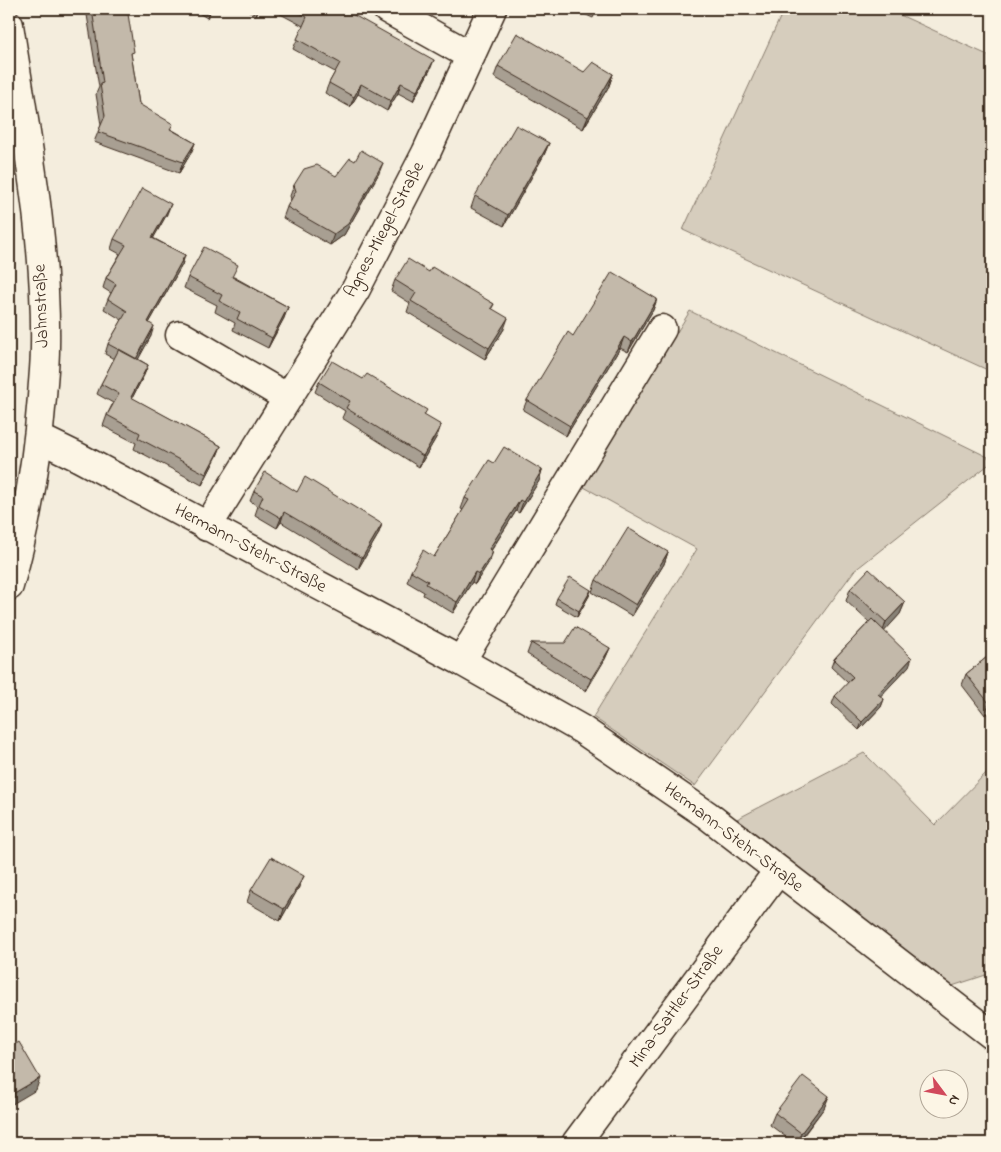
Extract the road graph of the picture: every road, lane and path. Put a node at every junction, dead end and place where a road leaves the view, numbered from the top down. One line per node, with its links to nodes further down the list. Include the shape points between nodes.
1 (387, 9): 4 (street)
2 (492, 9): 4 (street, Agnes-Miegel-Straße)
3 (9, 25): 8 (street, Jahnstraße, via 37,215 42,276 45,348)
4 (471, 56): 7 (street, Agnes-Miegel-Straße, via 426,153 356,289)
5 (662, 329): 11 (street)
6 (180, 335): 7 (street)
7 (288, 398): 9 (street, Agnes-Miegel-Straße)
8 (39, 438): 9 (street, Hermann-Stehr-Straße); 10 (street, Jahnstraße, via 20,549)
9 (208, 527): 11 (street, Hermann-Stehr-Straße)
10 (9, 586)
11 (461, 660): 12 (street, Hermann-Stehr-Straße, via 581,729 707,815)
12 (778, 871): 13 (street, Hermann-Stehr-Straße); 14 (street, Mina-Sattler-Straße)
13 (992, 1035)
14 (576, 1143)

